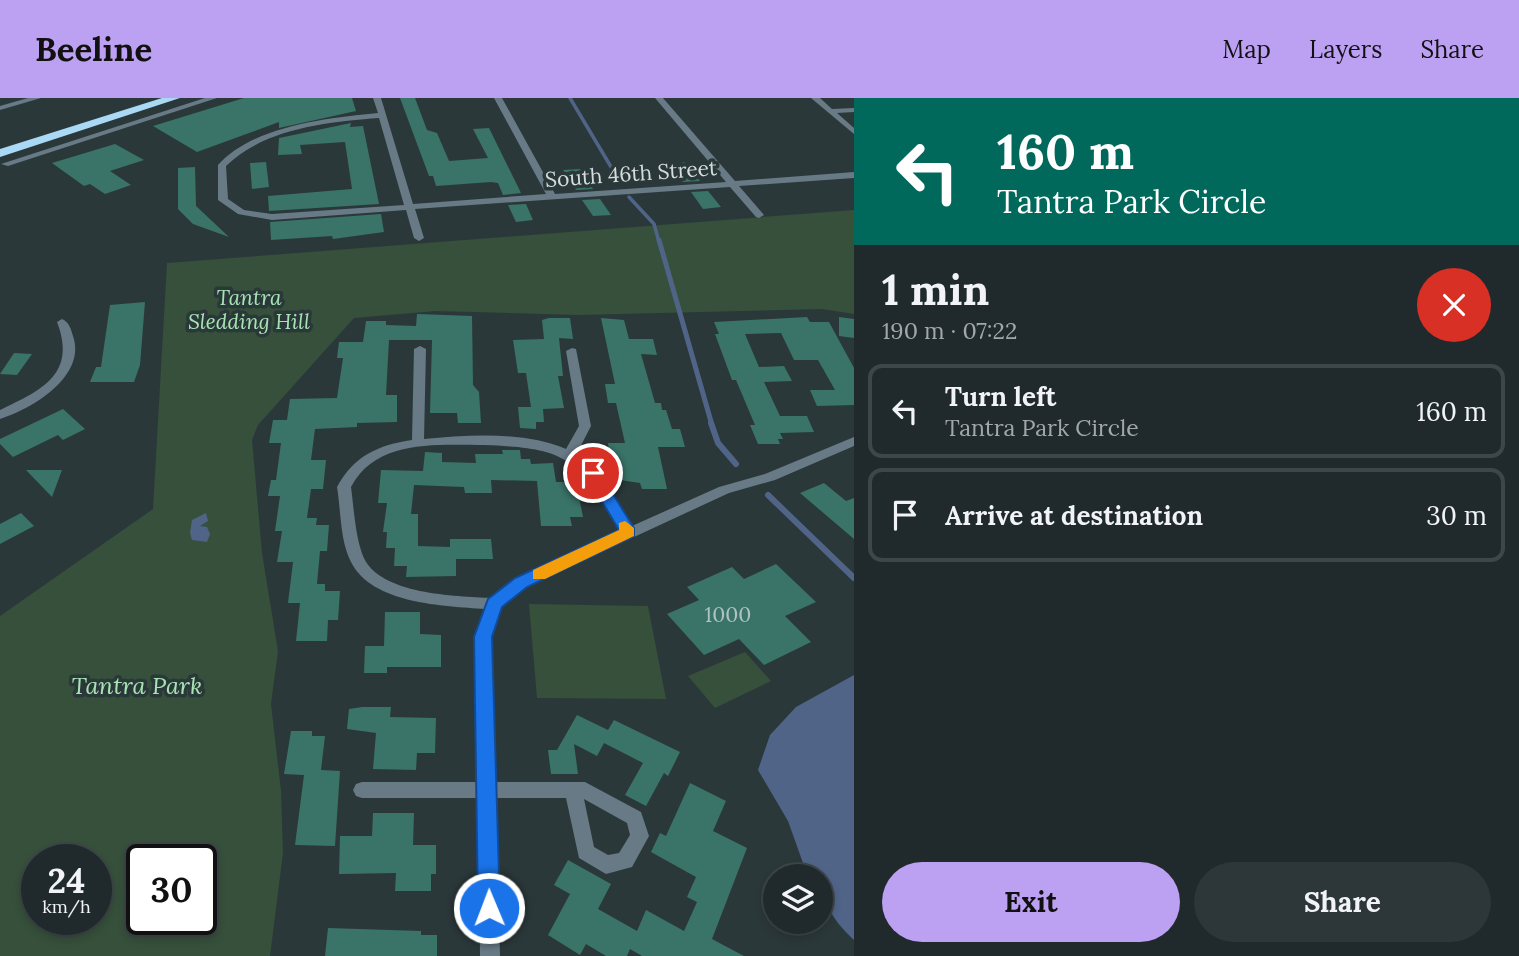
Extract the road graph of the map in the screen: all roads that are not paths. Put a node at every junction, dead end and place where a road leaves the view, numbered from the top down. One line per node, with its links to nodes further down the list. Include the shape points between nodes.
1 (37, 98): 9 (street)
2 (148, 98): 14 (highway)
3 (174, 98): 15 (highway)
4 (213, 98): 15 (street)
5 (377, 98): 12 (street)
6 (498, 98): 18 (street)
7 (659, 98): 17 (street)
8 (815, 98): 11 (street)
9 (0, 108)
10 (854, 110): 11 (street)
11 (830, 111): 13 (street)
12 (382, 115): 19 (street); 19 (street, South 46th Street, via 324,120 238,150 222,165 223,200 241,212 272,217)
13 (854, 132)
14 (0, 144)
15 (3, 158)
16 (854, 176): 17 (street, South 46th Street)
17 (731, 184): 18 (street, South 46th Street); 20 (street)
18 (552, 197): 19 (street, South 46th Street)
19 (410, 207): 21 (street)
20 (759, 215)
21 (419, 238)
22 (62, 322): 25 (street, via 69,341 62,374 40,395)
23 (420, 349): 27 (street)
24 (572, 351): 28 (street, via 585,426)
25 (0, 415)
26 (854, 441): 29 (street)
27 (418, 442): 28 (street, via 534,444); 30 (street, via 374,454 356,468 344,487 359,562 378,580 404,593)
28 (569, 455): 29 (street, via 593,473)
29 (629, 532): 30 (street, via 521,583)
30 (494, 604): 31 (street, via 483,637)
31 (487, 787): 32 (street); 33 (street); 34 (street)
32 (573, 789): 32 (street, via 585,790 635,818 640,836 625,861 606,865 586,852)
33 (362, 790)
34 (490, 956)

